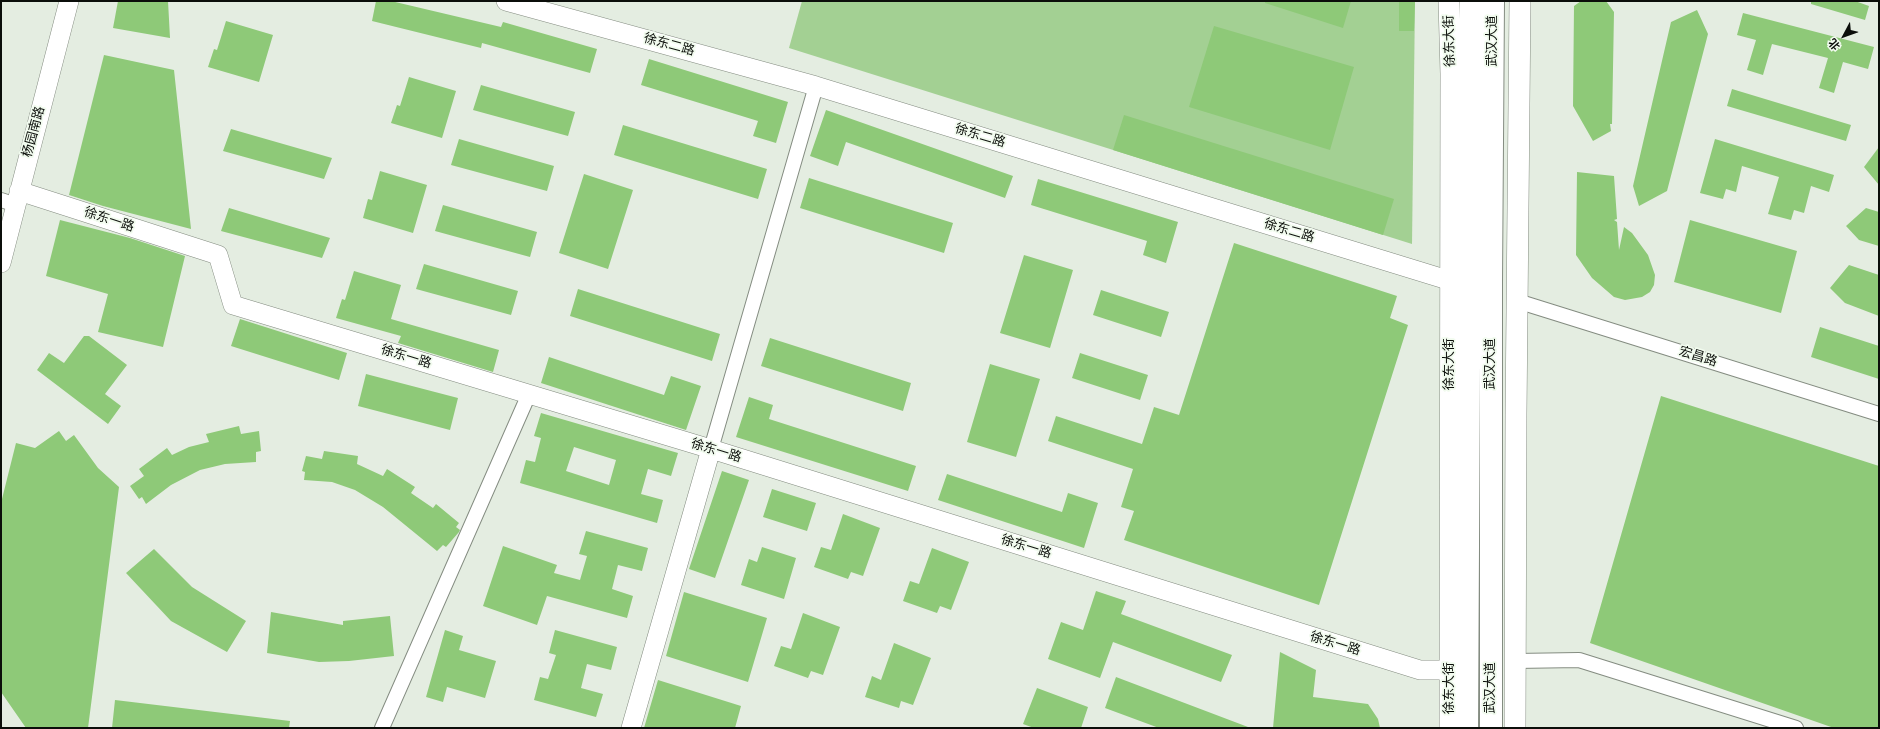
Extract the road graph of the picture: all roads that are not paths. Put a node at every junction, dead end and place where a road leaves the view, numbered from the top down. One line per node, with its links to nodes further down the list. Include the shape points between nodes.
1 (69, 1): 8 (street, 杨园南路)
2 (506, 1): 7 (street, 徐东二路)
3 (1449, 1): 10 (main road, 徐东大街)
4 (1471, 1): 20 (highway, 武汉大道)
5 (1493, 1): 21 (highway, 武汉大道)
6 (1520, 1): 11 (main road)
7 (816, 86): 10 (street, 徐东二路); 14 (street)
8 (12, 199): 9 (street, 杨园南路); 12 (street, 徐东一路, via 218,255 232,305)
9 (1, 263)
10 (1451, 281): 16 (main road, 徐东大街)
11 (1517, 301): 13 (street, 宏昌路); 15 (main road)
12 (529, 394): 14 (street, 徐东一路); 17 (street)
13 (1879, 414)
14 (711, 449): 16 (street, 徐东一路, via 1420,670); 18 (street)
15 (1515, 661): 22 (main road); 23 (street, via 1580,660)
16 (1450, 670): 19 (main road, 徐东大街)
17 (382, 728)
18 (631, 728)
19 (1450, 728)
20 (1467, 728)
21 (1491, 728)
22 (1515, 728)
23 (1796, 728)

